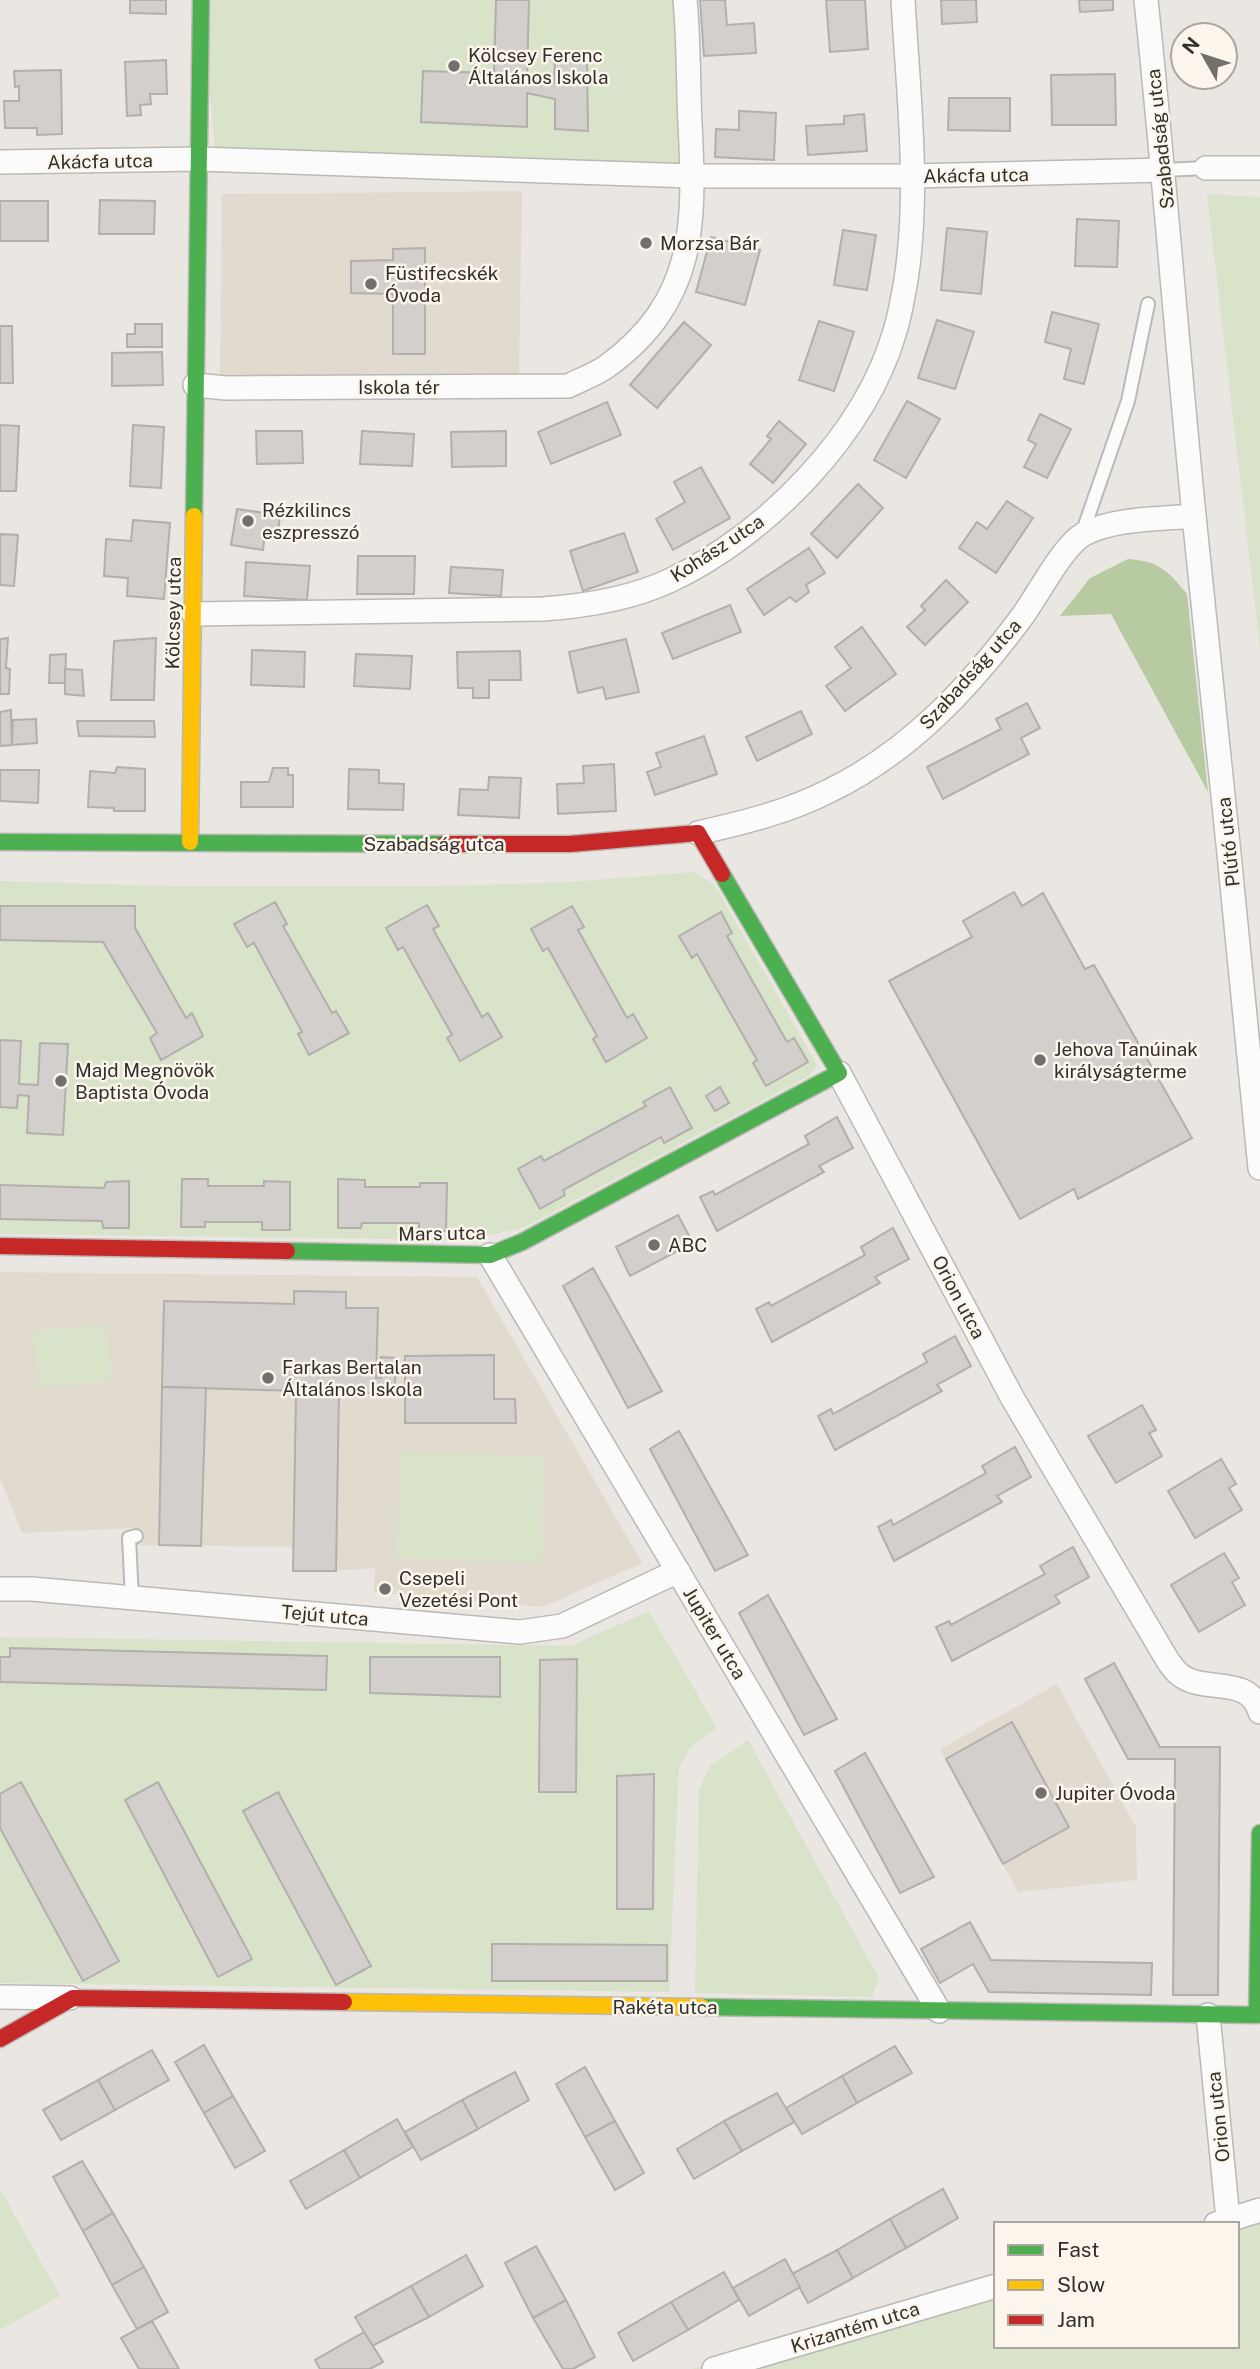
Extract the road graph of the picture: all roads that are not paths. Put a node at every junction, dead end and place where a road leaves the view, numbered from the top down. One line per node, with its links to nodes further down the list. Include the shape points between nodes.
1 (201, 0): 5 (street)
2 (685, 0): 10 (street, Iskola tér)
3 (903, 0): 11 (street, Kohász utca)
4 (1146, 0): 9 (street, Szabadság utca)
5 (200, 159): 6 (street, Akácfa utca); 10 (street); 13 (street)
6 (0, 162)
7 (1206, 168): 8 (street, Akácfa utca); 9 (lane, Akácfa utca)
8 (1260, 168)
9 (1164, 170): 11 (street, Akácfa utca); 14 (street, Szabadság utca)
10 (692, 176): 11 (street, Akácfa utca); 13 (street, Iskola tér, via 691,223 677,283 630,346 604,368 568,386)
11 (912, 176): 16 (street, Kohász utca, via 906,279 895,332 874,383 848,429 819,464 755,527 710,557 670,580 581,606)
12 (1148, 304): 15 (lane, via 1128,401)
13 (195, 385): 16 (street, Kölcsey utca)
14 (1194, 516): 15 (street, via 1106,525); 21 (street, Plútó utca)
15 (1082, 535): 17 (street, Szabadság utca, via 992,654 929,724 901,747 829,792 749,821)
16 (194, 614): 19 (street, Kölcsey utca)
17 (698, 833): 19 (street, Szabadság utca, via 570,844); 20 (street, Orion utca)
18 (0, 842): 19 (street, Szabadság utca)
19 (190, 842)
20 (839, 1073): 23 (street, Mars utca); 28 (street, Orion utca, via 1013,1399 1168,1661 1180,1675 1245,1692 1257,1702)
21 (1260, 1168)
22 (0, 1246): 23 (street, Mars utca)
23 (490, 1255): 25 (street, Jupiter utca)
24 (136, 1536): 27 (lane, via 129,1538)
25 (678, 1571): 27 (street, Tejút utca, via 562,1626 520,1632); 32 (street, Jupiter utca)
26 (0, 1590): 27 (street, Tejút utca)
27 (132, 1598)
28 (1260, 1712)
29 (1260, 1833): 33 (street, Rakéta utca, via 1257,2015)
30 (0, 1997): 31 (street, Rakéta utca)
31 (73, 1998): 32 (street, Rakéta utca); 34 (street)
32 (939, 2011): 33 (street, Rakéta utca)
33 (1208, 2015): 36 (street, Orion utca)
34 (0, 2039)
35 (1260, 2210): 36 (street)
36 (1222, 2222)
37 (994, 2287): 38 (street, Krizantém utca)
38 (714, 2369)

